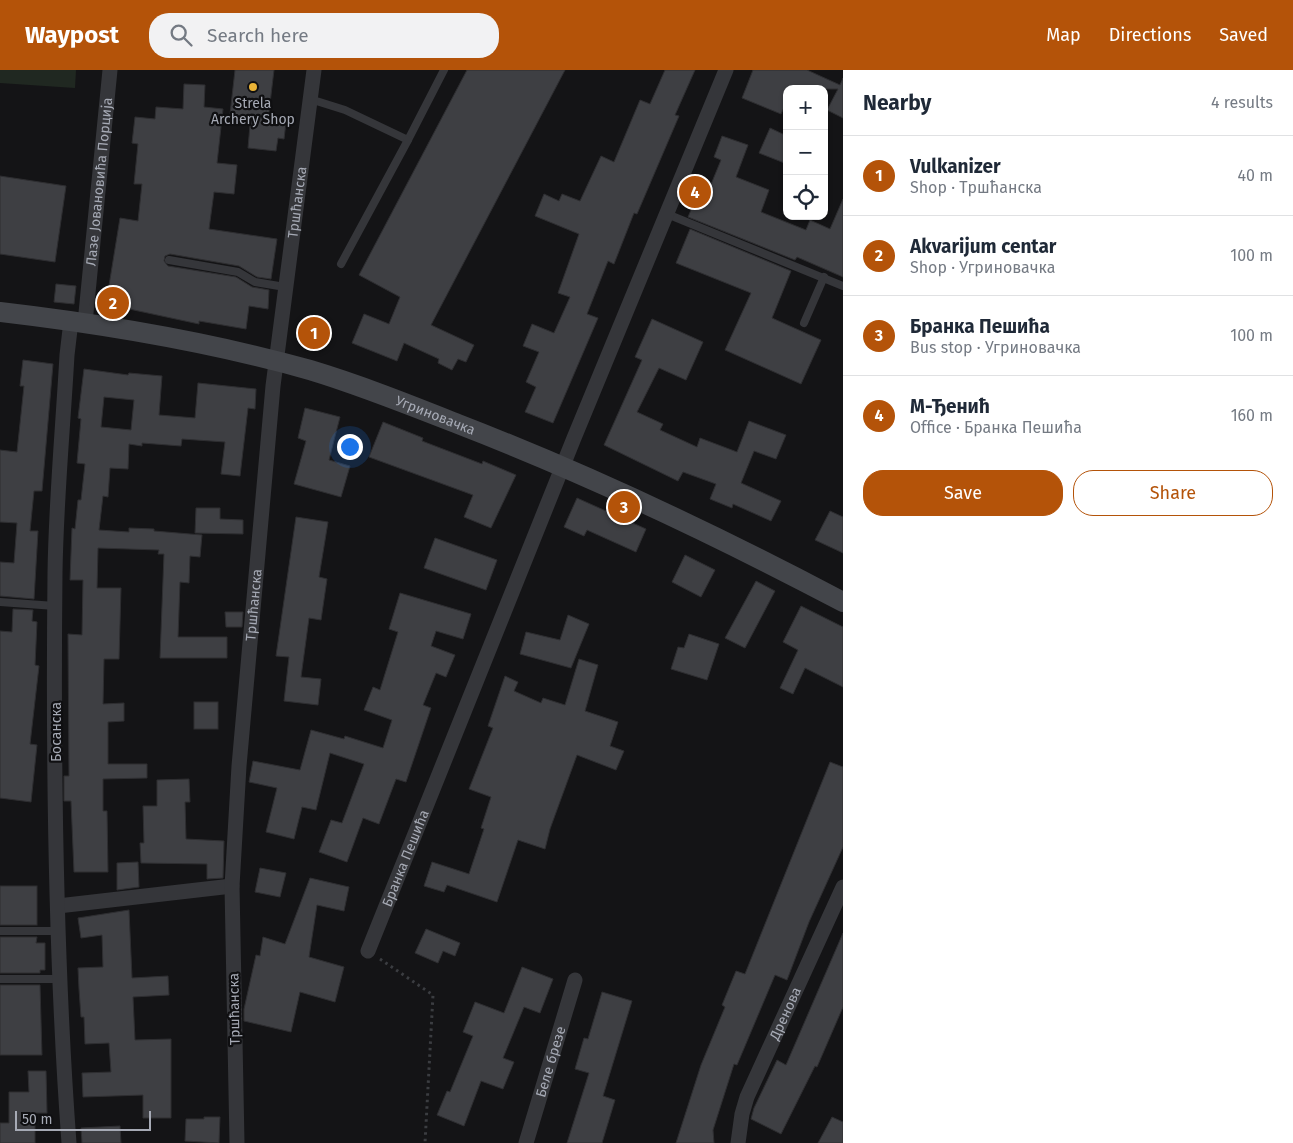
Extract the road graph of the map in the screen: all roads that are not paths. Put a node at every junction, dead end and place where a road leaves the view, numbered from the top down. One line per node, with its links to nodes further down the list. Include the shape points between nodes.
1 (110, 70): 14 (street, Лазе Јовановића Порција)
2 (314, 70): 5 (street, Тршћанска)
3 (444, 70): 6 (lane)
4 (726, 70): 7 (street, Бранка Пешића)
5 (310, 100): 6 (lane, via 345,110); 12 (street, Тршћанска)
6 (408, 140): 9 (lane)
7 (667, 214): 10 (lane); 17 (street, Бранка Пешића)
8 (169, 260): 12 (lane, via 238,272 255,282)
9 (341, 264)
10 (824, 277): 11 (lane); 15 (lane)
11 (843, 286)
12 (285, 287): 16 (street, Тршћанска)
13 (0, 312): 14 (main road, Угриновачка)
14 (78, 322): 16 (main road, Угриновачка); 20 (street, Босанска, via 67,355 55,571)
15 (804, 323)
16 (275, 361): 17 (main road, Угриновачка, via 387,396); 21 (street, Тршћанска, via 248,639)
17 (564, 466): 19 (main road, Угриновачка); 26 (street, Бранка Пешића)
18 (0, 602): 20 (lane)
19 (843, 602)
20 (56, 606): 23 (street, Босанска)
21 (232, 886): 23 (street); 31 (street, Тршћанска)
22 (843, 887): 33 (street, Дренова, via 747,1096)
23 (58, 906): 25 (street, Босанска)
24 (0, 931): 25 (lane)
25 (59, 931): 28 (street, Босанска)
26 (368, 952)
27 (0, 979): 28 (lane)
28 (61, 979): 30 (street, Босанска)
29 (575, 980): 32 (street, Беле брезе)
30 (69, 1143)
31 (237, 1143)
32 (526, 1143)
33 (738, 1143)

